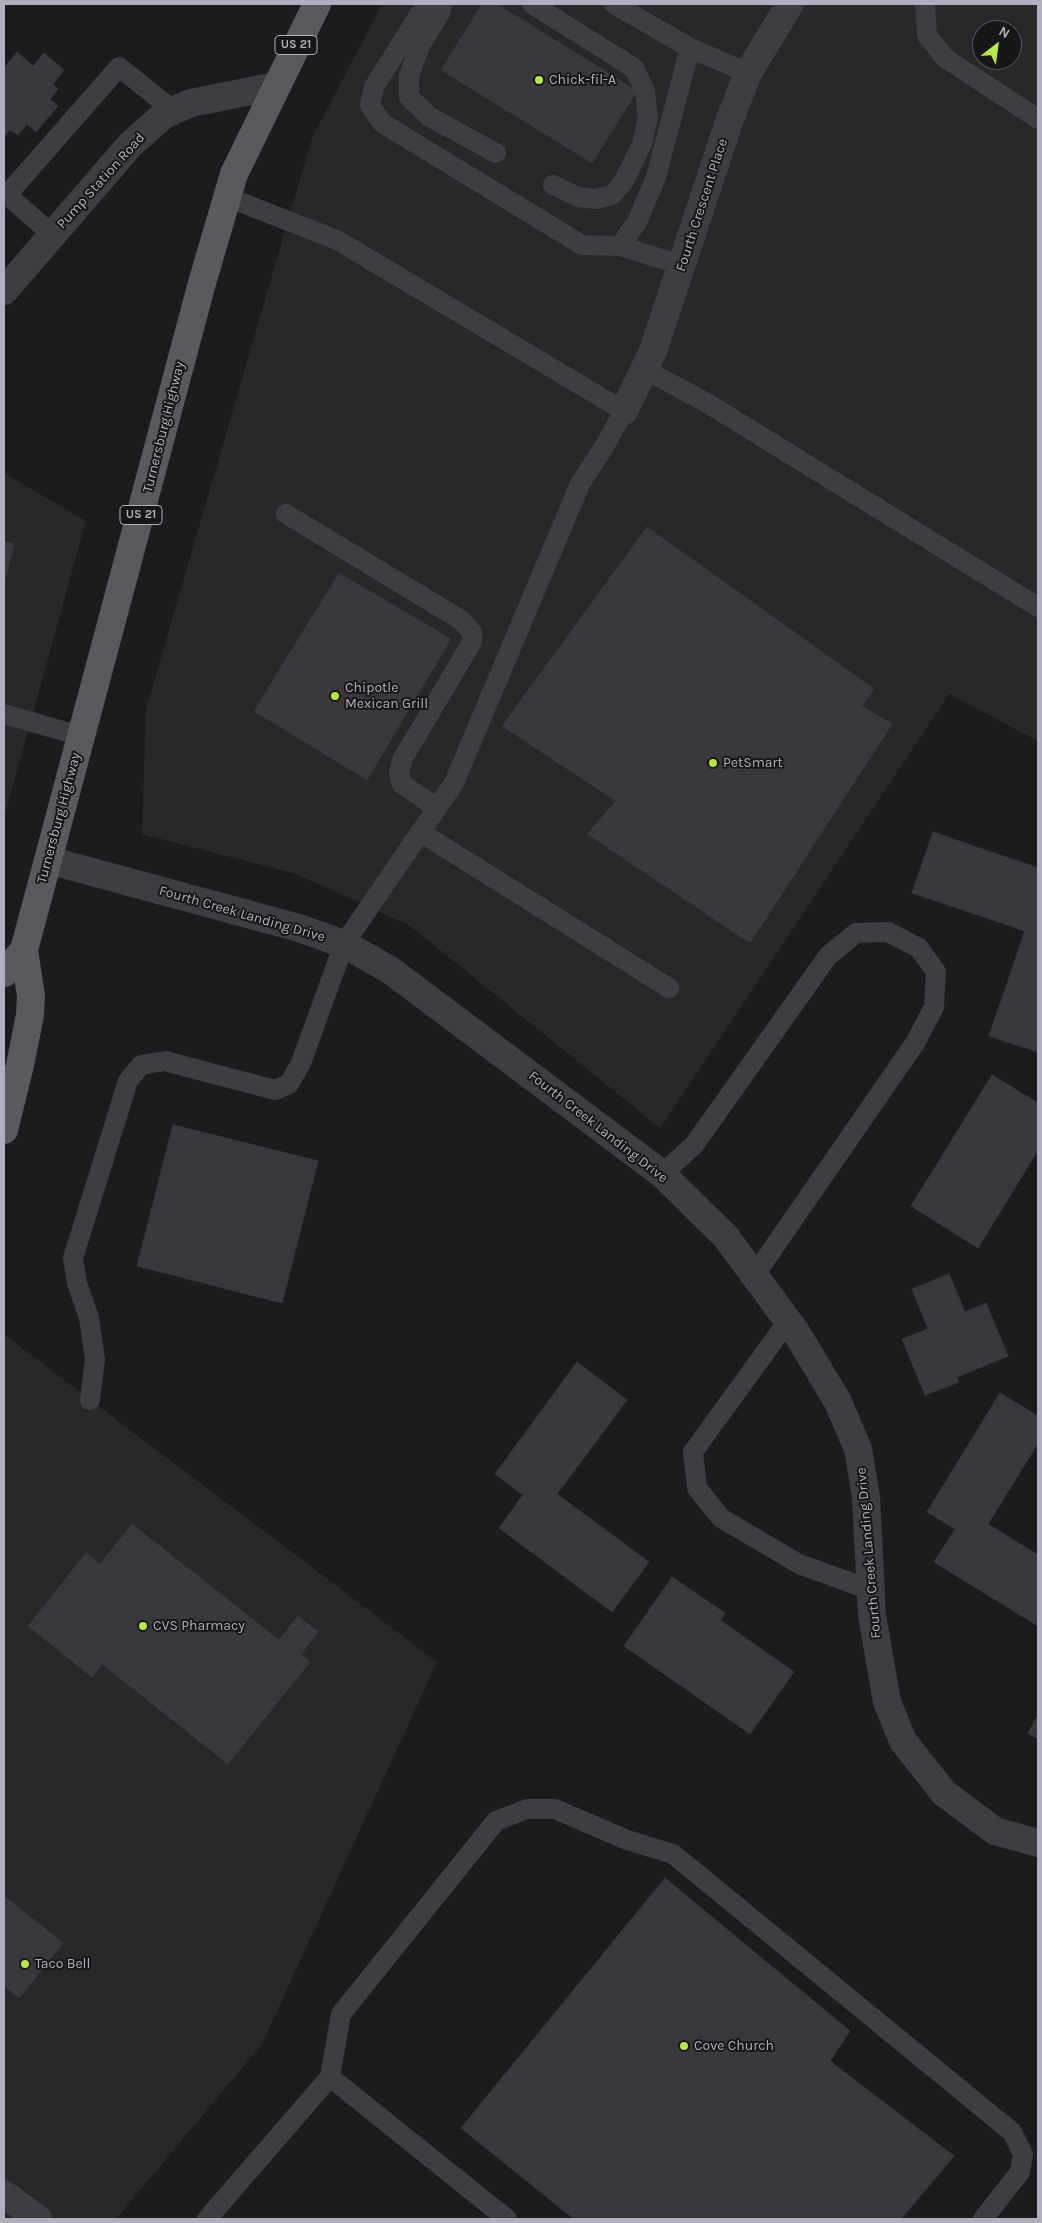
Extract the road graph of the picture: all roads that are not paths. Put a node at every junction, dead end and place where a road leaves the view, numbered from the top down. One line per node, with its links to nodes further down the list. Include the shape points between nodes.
1 (317, 4): 10 (main road, Turnersburg Highway / US 21)
2 (426, 4): 18 (lane, via 374,87 370,105 382,123 582,245)
3 (442, 4): 13 (lane, via 409,75 409,97 430,117)
4 (532, 4): 14 (lane, via 634,68 645,90 648,118 642,144 624,181 612,195 596,199 578,197)
5 (614, 4): 8 (lane)
6 (790, 4): 9 (street, Fourth Crescent Place)
7 (925, 4): 12 (lane, via 927,35 945,58)
8 (690, 48): 9 (lane); 18 (lane, via 656,177 637,222)
9 (748, 73): 19 (street, Fourth Crescent Place)
10 (276, 86): 11 (street, Pump Station Road, via 192,103); 16 (main road, Turnersburg Highway / US 21, via 234,174)
11 (173, 110): 15 (lane, via 119,67); 17 (street, Pump Station Road, via 130,145)
12 (1038, 119)
13 (496, 153)
14 (553, 185)
15 (5, 196): 17 (lane)
16 (227, 197): 22 (lane, via 337,240); 26 (main road, Turnersburg Highway / US 21)
17 (52, 235): 20 (street, Pump Station Road)
18 (620, 246): 19 (lane)
19 (682, 266): 21 (street, Fourth Crescent Place)
20 (4, 291)
21 (644, 369): 22 (street, Fourth Crescent Place); 24 (lane, via 707,403)
22 (624, 411): 27 (lane, via 580,484 454,783)
23 (286, 514): 27 (lane, via 461,620 472,632 472,642 402,760 399,773 402,784)
24 (1038, 607)
25 (4, 714): 26 (lane)
26 (81, 736): 29 (main road, Turnersburg Highway / US 21)
27 (437, 808): 28 (lane)
28 (420, 832): 30 (lane); 33 (lane)
29 (48, 860): 30 (street, Fourth Creek Landing Drive, via 299,928); 31 (main road, Turnersburg Highway / US 21)
30 (344, 944): 35 (street, Fourth Creek Landing Drive, via 390,970); 38 (lane, via 300,1063 289,1084 275,1090 165,1061 141,1065 128,1081 73,1258 89,1318 95,1358)
31 (24, 950): 32 (main road, Turnersburg Highway / US 21); 34 (main road, Turnersburg Highway / US 21, via 31,996 30,1015)
32 (4, 973)
33 (669, 988)
34 (4, 1130)
35 (662, 1174): 36 (street, Fourth Creek Landing Drive, via 726,1237); 36 (lane, via 694,1145 828,956 856,933 888,932 919,948 936,972 934,1006 916,1043)
36 (754, 1276): 37 (street, Fourth Creek Landing Drive)
37 (788, 1321): 39 (street, Fourth Creek Landing Drive, via 838,1402 858,1449 866,1497); 39 (lane, via 693,1452 697,1488 721,1518 799,1564)
38 (90, 1400)
39 (871, 1590): 40 (street, Fourth Creek Landing Drive, via 872,1615 887,1702 903,1741 944,1793 995,1831)
40 (1038, 1843)
41 (330, 2077): 44 (lane); 45 (lane); 46 (lane, via 341,2014 496,1821 527,1809 555,1809 627,1840 673,1854 1012,2132 1023,2154 1020,2172)
42 (4, 2194): 43 (street)
43 (38, 2219)
44 (207, 2219)
45 (506, 2219)
46 (983, 2219)

